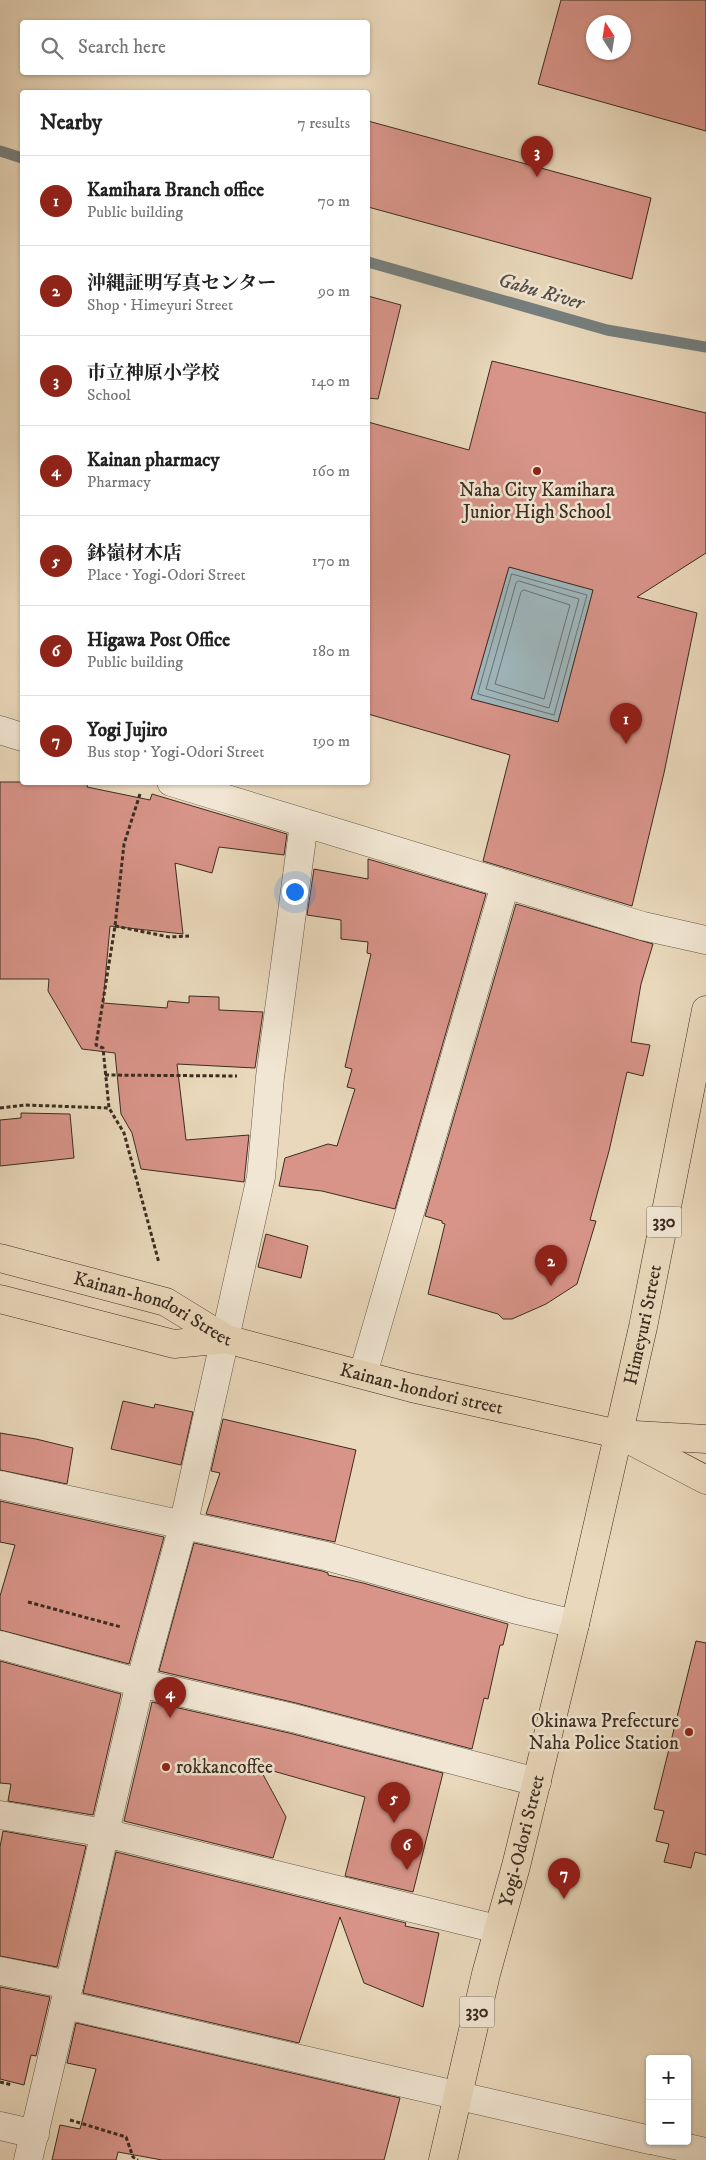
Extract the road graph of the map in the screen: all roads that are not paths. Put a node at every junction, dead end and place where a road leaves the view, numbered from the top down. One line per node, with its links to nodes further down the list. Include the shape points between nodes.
1 (0, 730): 2 (street)
2 (20, 736)
3 (181, 785): 4 (street)
4 (304, 823): 5 (street); 10 (street, via 270,1077 261,1177)
5 (505, 885): 6 (street, via 666,932); 11 (street)
6 (706, 940)
7 (706, 1010): 12 (main road, Himeyuri Street / 330, via 648,1303)
8 (0, 1258): 10 (main road, Kainan-hondori Street, via 166,1302)
9 (0, 1299): 10 (main road, Kainan-hondori Street, via 174,1344)
10 (226, 1339): 11 (main road, Kainan-hondori street); 16 (street)
11 (363, 1374): 12 (main road, Kainan-hondori street, via 441,1395)
12 (618, 1434): 13 (main road); 14 (main road); 17 (main road, Yogi-Odori Street / 330)
13 (706, 1439)
14 (706, 1480)
15 (0, 1485): 16 (street)
16 (183, 1526): 17 (street, via 326,1556); 19 (street)
17 (575, 1624): 20 (main road, Yogi-Odori Street / 330)
18 (0, 1645): 19 (street)
19 (140, 1683): 20 (street, via 293,1718); 22 (street)
20 (537, 1782): 23 (main road, Yogi-Odori Street / 330)
21 (0, 1814): 22 (street)
22 (105, 1833): 23 (street); 25 (street)
23 (497, 1929): 26 (main road, Yogi-Odori Street / 330)
24 (0, 1971): 25 (street)
25 (68, 1995): 26 (street); 27 (street)
26 (458, 2096): 29 (street); 33 (main road, Yogi-Odori Street / 330)
27 (38, 2122): 28 (street); 32 (street)
28 (0, 2126)
29 (646, 2139)
30 (674, 2145): 31 (street)
31 (706, 2152)
32 (28, 2160)
33 (443, 2160)

